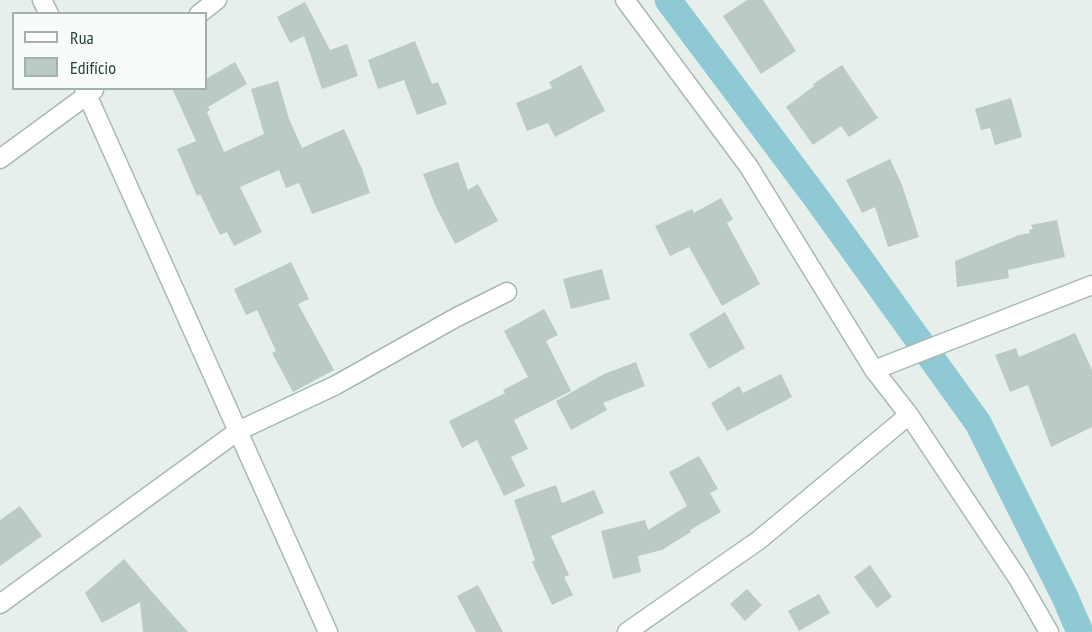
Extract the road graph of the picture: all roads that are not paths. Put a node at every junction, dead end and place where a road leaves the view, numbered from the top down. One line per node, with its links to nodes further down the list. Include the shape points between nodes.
1 (218, 0): 3 (street)
2 (625, 0): 8 (street, via 749,167)
3 (202, 12)
4 (89, 91): 5 (street); 10 (street)
5 (0, 159)
6 (1092, 285): 8 (street)
7 (507, 292): 10 (street, via 336,385)
8 (875, 370): 9 (street)
9 (909, 415): 13 (street, via 759,540); 14 (street)
10 (238, 431): 11 (street); 12 (street)
11 (0, 604)
12 (328, 632)
13 (627, 632)
14 (1049, 632)

